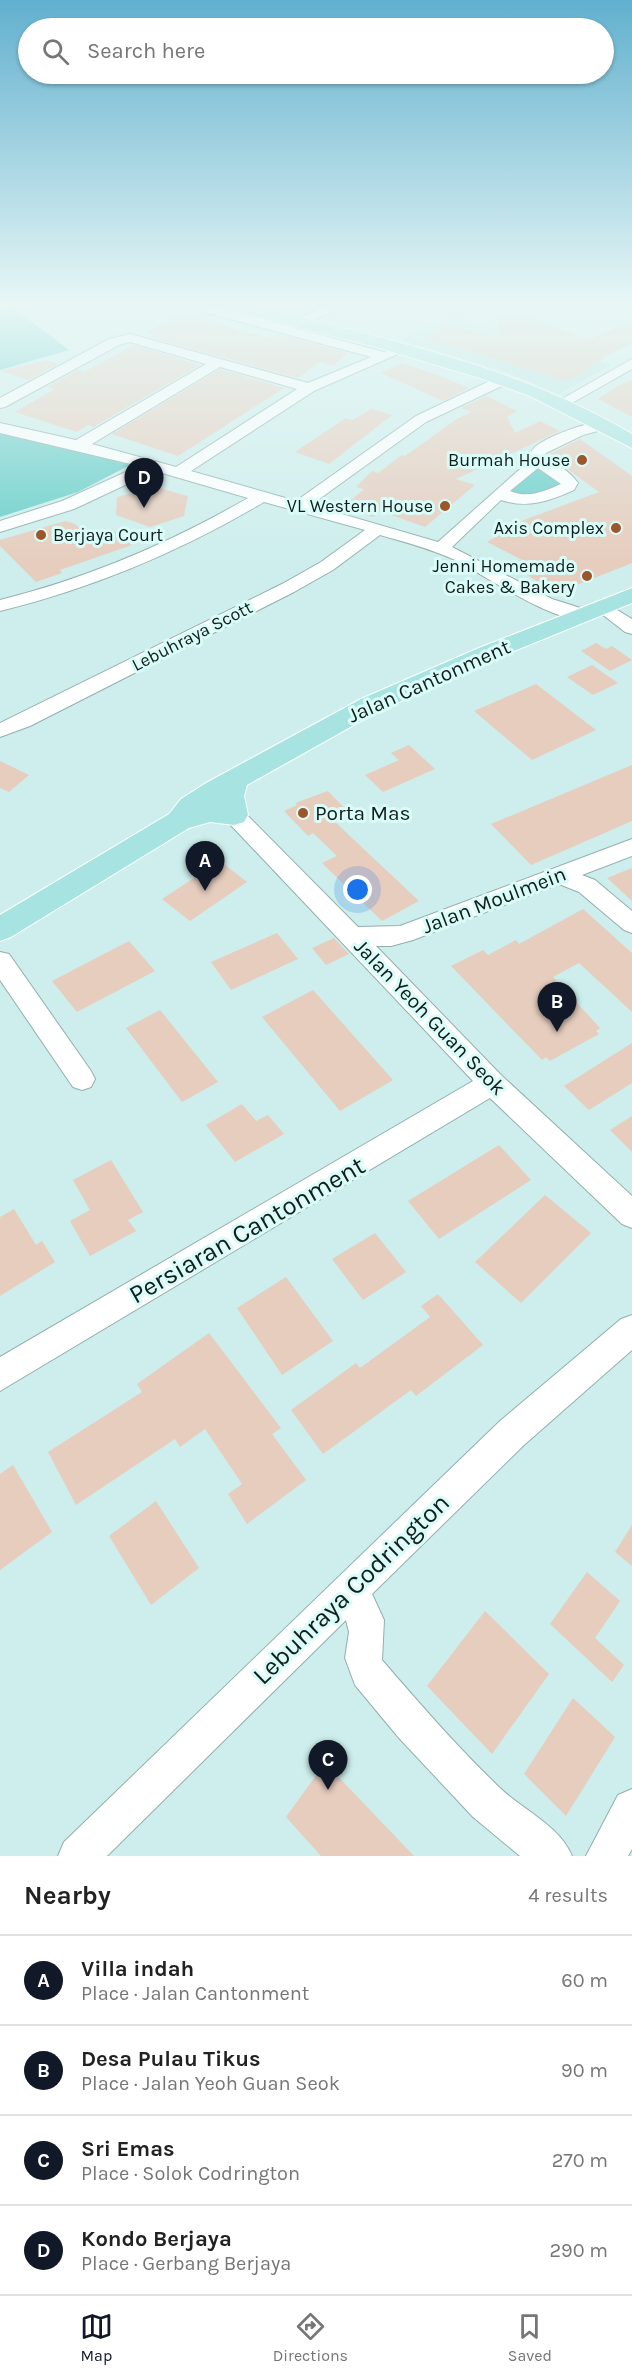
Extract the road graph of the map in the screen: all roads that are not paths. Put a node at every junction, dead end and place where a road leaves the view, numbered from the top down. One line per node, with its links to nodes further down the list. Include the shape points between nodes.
1 (25, 391): 7 (street)
2 (166, 391): 12 (street)
3 (305, 391): 15 (street)
4 (481, 391): 18 (street, via 421,419)
5 (528, 391): 8 (main road)
6 (584, 391): 8 (street)
7 (0, 404)
8 (560, 404): 9 (main road)
9 (604, 425): 11 (main road); 13 (street, via 542,448 537,452)
10 (0, 428): 12 (street)
11 (632, 442)
12 (79, 445): 14 (street)
13 (536, 463): 16 (street); 16 (street, via 564,477 570,483 568,487 532,501)
14 (152, 465): 15 (street); 19 (street, via 68,505)
15 (179, 472): 17 (street)
16 (500, 493): 21 (street)
17 (262, 496): 18 (street); 24 (street, via 164,548 65,587)
18 (299, 506): 20 (street)
19 (0, 527)
20 (377, 529): 21 (street); 28 (street, Lebuhraya Scott, via 327,566 288,588)
21 (441, 548): 22 (street, via 489,569)
22 (530, 595): 25 (street, via 560,611); 27 (street, via 546,616)
23 (632, 595): 25 (main road, Jalan Cantonment)
24 (0, 606)
25 (593, 611): 26 (street); 27 (main road, Jalan Cantonment)
26 (632, 628)
27 (543, 631): 29 (main road, Jalan Cantonment, via 370,705)
28 (0, 730)
29 (234, 782): 30 (main road, via 230,796); 31 (main road, Jalan Cantonment, via 191,806)
30 (234, 815): 31 (main road, Jalan Cantonment, via 210,812); 38 (street, Jalan Yeoh Guan Seok)
31 (179, 821): 37 (main road, Jalan Cantonment)
32 (632, 847): 33 (street, Jalan Moulmein)
33 (594, 861): 34 (street, Jalan Moulmein); 35 (street, via 588,875)
34 (559, 875): 35 (street); 38 (street, Jalan Moulmein, via 404,934)
35 (602, 897): 36 (street)
36 (632, 924)
37 (0, 929)
38 (352, 936): 41 (street, Jalan Yeoh Guan Seok)
39 (0, 961): 40 (street)
40 (82, 1079)
41 (492, 1083): 42 (street, Jalan Yeoh Guan Seok); 44 (street, Persiaran Cantonment)
42 (632, 1215)
43 (632, 1330): 45 (street, Lebuhraya Codrington, via 513,1432)
44 (0, 1375)
45 (350, 1590): 47 (street, Lebuhraya Codrington); 48 (street, via 366,1620 363,1658 368,1672 412,1725 487,1803)
46 (632, 1809): 49 (street)
47 (78, 1856)
48 (552, 1856)
49 (606, 1856)

